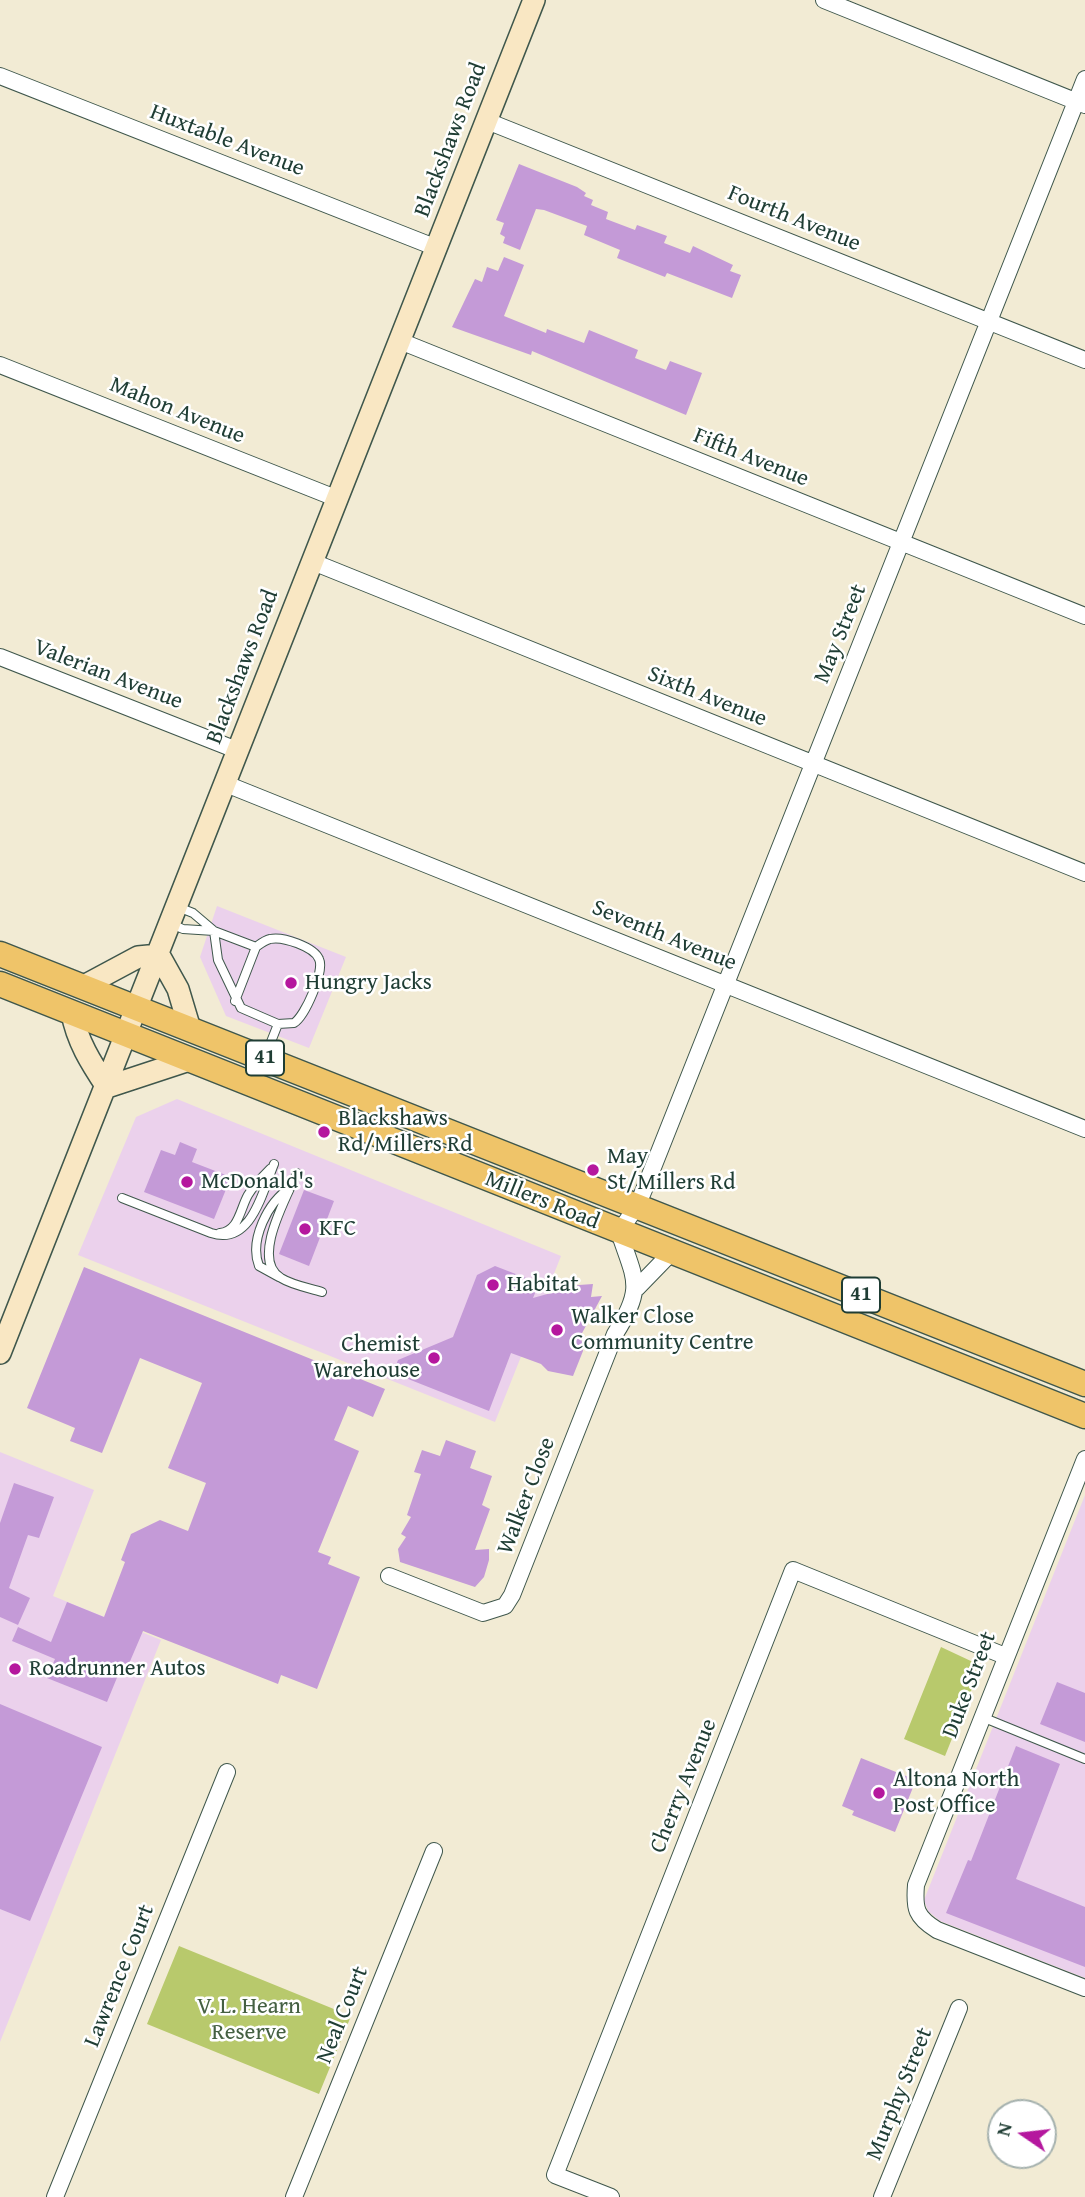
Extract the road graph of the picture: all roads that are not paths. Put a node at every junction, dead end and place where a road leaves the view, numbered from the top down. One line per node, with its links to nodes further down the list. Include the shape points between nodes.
1 (534, 0): 6 (main road, Blackshaws Road)
2 (824, 0): 5 (street)
3 (0, 76): 7 (street, Huxtable Avenue)
4 (1085, 79): 5 (street, May Street)
5 (1081, 103): 8 (street, May Street)
6 (487, 121): 7 (main road, Blackshaws Road); 8 (street, Fourth Avenue)
7 (437, 248): 9 (main road, Blackshaws Road)
8 (989, 321): 10 (street, Fourth Avenue); 13 (street, May Street)
9 (400, 341): 12 (main road, Blackshaws Road); 13 (street, Fifth Avenue)
10 (1085, 360)
11 (0, 366): 12 (street, Mahon Avenue)
12 (338, 499): 14 (main road, Blackshaws Road)
13 (901, 543): 15 (street, Fifth Avenue); 18 (street, May Street)
14 (313, 562): 17 (main road, Blackshaws Road); 18 (street, Sixth Avenue)
15 (1085, 616)
16 (0, 657): 17 (street, Valerian Avenue)
17 (239, 751): 19 (main road, Blackshaws Road)
18 (814, 765): 20 (street, Sixth Avenue); 27 (street, May Street)
19 (226, 785): 21 (main road, Blackshaws Road); 27 (street, Seventh Avenue)
20 (1085, 873)
21 (175, 916): 22 (lane, via 193,913); 22 (lane, via 183,929); 25 (main road, Blackshaws Road)
22 (214, 931): 23 (lane); 29 (lane, via 218,960)
23 (256, 947): 29 (lane); 32 (lane, via 272,938 281,939 314,951 321,963 300,1020)
24 (0, 954): 28 (main road, Millers Road / 41)
25 (159, 955): 28 (main road, via 138,957); 30 (main road, Blackshaws Road); 33 (main road, via 178,989)
26 (0, 984): 31 (main road, Millers Road / 41)
27 (727, 985): 38 (street, Seventh Avenue); 42 (street, May Street)
28 (82, 987): 30 (main road, Millers Road / 41)
29 (235, 1001): 32 (lane, via 241,1009)
30 (138, 1008): 33 (main road, Millers Road / 41); 34 (main road, Blackshaws Road)
31 (72, 1013): 34 (main road, Millers Road / 41); 37 (main road, via 85,1053)
32 (278, 1024): 35 (lane)
33 (190, 1029): 35 (main road, Millers Road / 41)
34 (128, 1034): 36 (main road, Millers Road / 41); 37 (main road, Blackshaws Road)
35 (265, 1058): 42 (main road, Millers Road / 41)
36 (189, 1060): 37 (main road); 43 (main road, Millers Road / 41)
37 (107, 1087): 47 (main road, Blackshaws Road)
38 (1085, 1129)
39 (274, 1164): 41 (lane, via 246,1226 237,1235 211,1233)
40 (297, 1173): 46 (lane, via 268,1248 270,1265 279,1277)
41 (122, 1198)
42 (637, 1206): 43 (street, May Street); 48 (main road, Millers Road / 41)
43 (628, 1235): 44 (main road, Millers Road / 41); 45 (street)
44 (671, 1253): 45 (street, Walker Close); 49 (main road, Millers Road / 41)
45 (637, 1288): 51 (street, Walker Close, via 505,1606 483,1613)
46 (322, 1292)
47 (0, 1353)
48 (1085, 1384)
49 (1085, 1416)
50 (1085, 1459): 52 (street, Duke Street)
51 (390, 1576)
52 (1005, 1656): 53 (street, Duke Street); 61 (street, Cherry Avenue, via 793,1570 555,2175)
53 (982, 1717): 54 (lane); 57 (street, Duke Street, via 916,1885 914,1903 921,1920 937,1930)
54 (1085, 1759)
55 (227, 1772): 59 (street, Lawrence Court)
56 (435, 1851): 60 (street, Neal Court)
57 (1085, 1988)
58 (959, 2008): 62 (street, Murphy Street)
59 (55, 2197)
60 (294, 2197)
61 (611, 2197)
62 (883, 2197)

